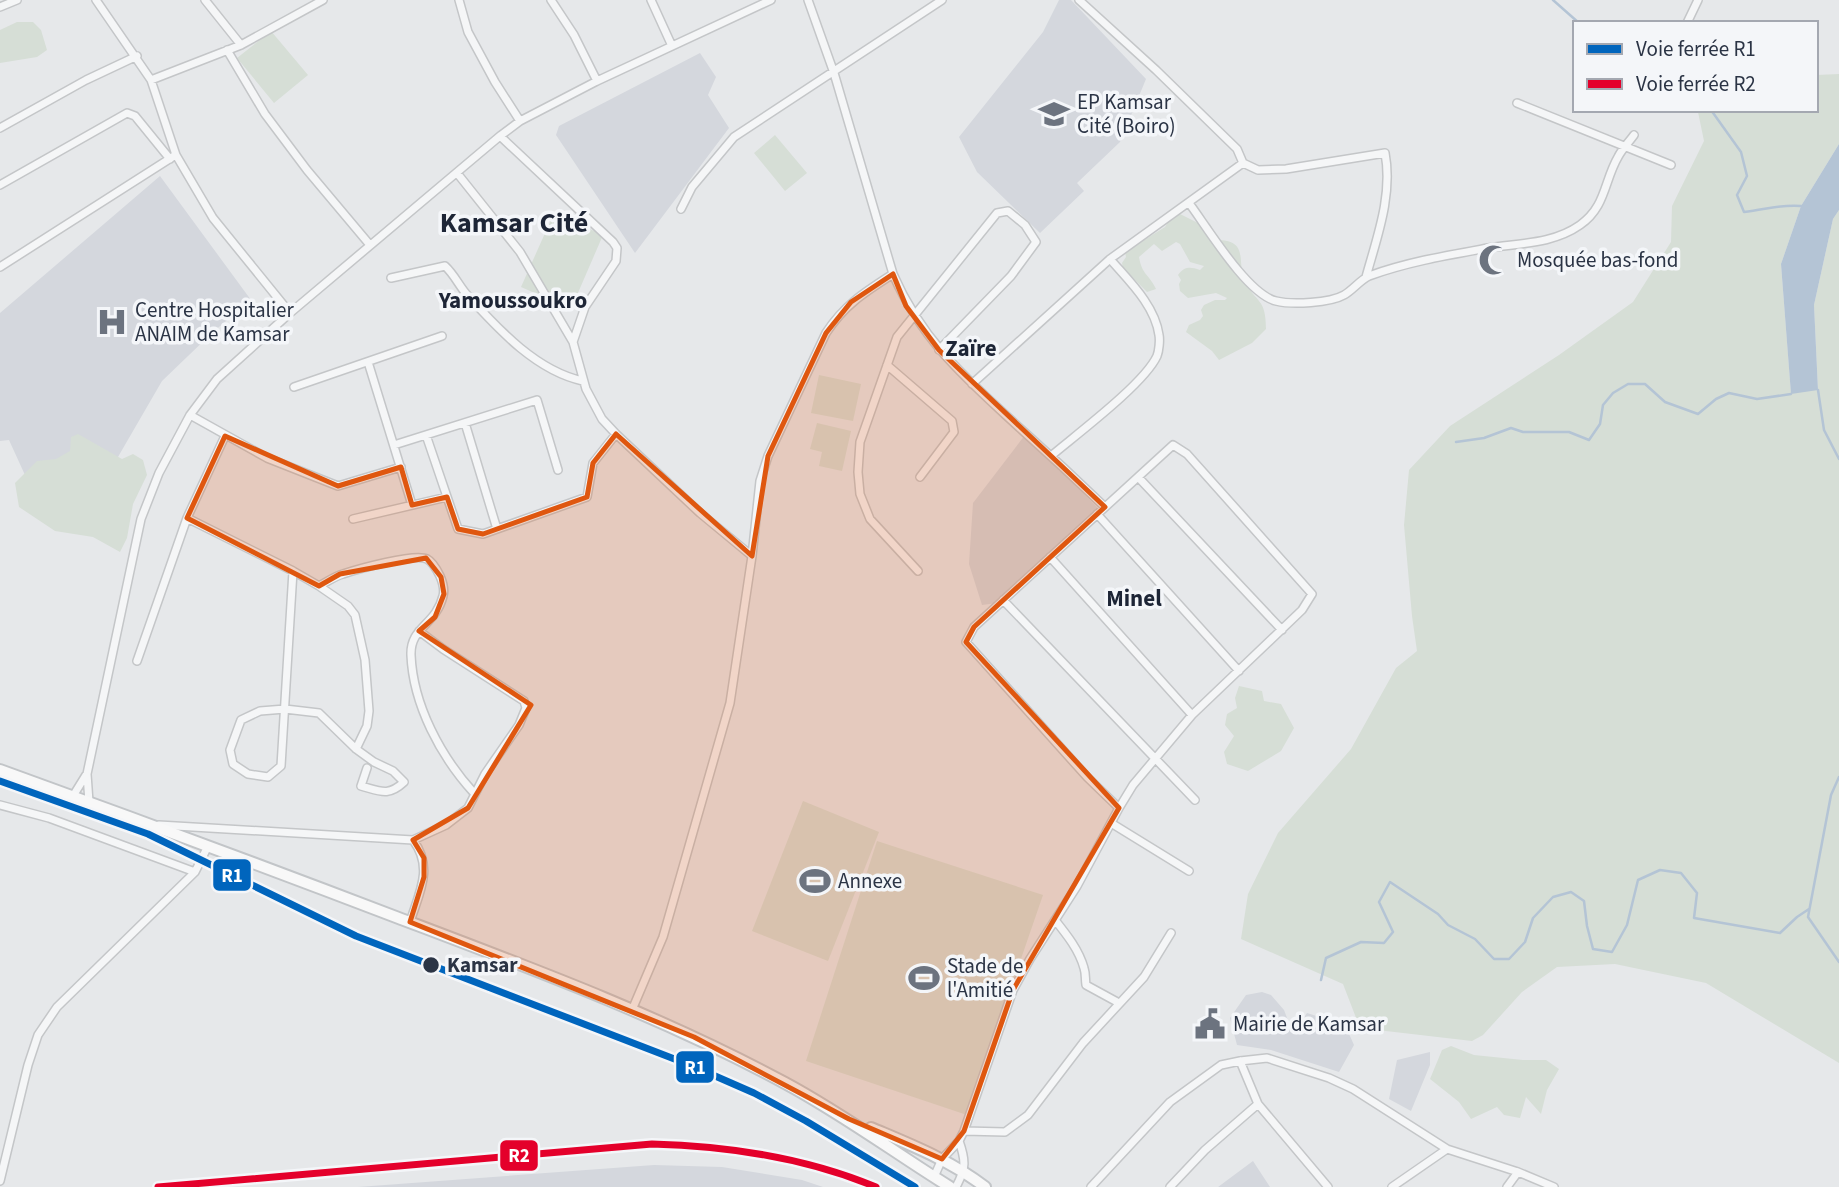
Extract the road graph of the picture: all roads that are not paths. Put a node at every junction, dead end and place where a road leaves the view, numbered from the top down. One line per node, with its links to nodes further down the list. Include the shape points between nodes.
1 (18, 0): 14 (street)
2 (96, 0): 20 (street)
3 (205, 0): 17 (street)
4 (459, 0): 25 (street, via 468,32)
5 (551, 0): 23 (street)
6 (651, 0): 18 (street)
7 (743, 0): 15 (street)
8 (771, 0): 15 (street)
9 (808, 0): 21 (street)
10 (942, 0): 21 (street)
11 (1079, 0): 31 (street, via 1237,149)
12 (1698, 0): 16 (street)
13 (319, 1): 17 (street)
14 (0, 7)
15 (748, 10): 18 (street)
16 (1688, 21)
17 (241, 45): 19 (street)
18 (672, 46): 23 (street)
19 (226, 51): 22 (street); 37 (street, via 265,114)
20 (136, 56): 22 (street); 26 (street)
21 (834, 73): 36 (street, via 734,137 692,187); 40 (street)
22 (151, 80): 30 (street)
23 (597, 81): 25 (street)
24 (1517, 103): 29 (street)
25 (520, 121): 28 (street)
26 (0, 128)
27 (1634, 135): 29 (street)
28 (500, 136): 33 (street); 46 (street, via 617,248 616,261 585,307)
29 (1626, 146): 32 (street); 41 (street, via 1617,157 1596,211 1579,226 1545,241 1411,263)
30 (173, 157): 34 (street, via 127,113); 39 (street); 43 (street, via 213,218)
31 (1243, 163): 35 (street); 41 (street, via 1258,170 1286,169 1385,153 1387,188)
32 (1671, 165)
33 (457, 173): 37 (street); 46 (street, via 520,251)
34 (0, 185)
35 (1189, 203): 38 (street); 41 (street, via 1235,266 1259,293 1276,301 1323,301 1343,295)
36 (681, 209)
37 (370, 245): 43 (street)
38 (1110, 258): 51 (street); 59 (street, via 1154,318 1158,355 1142,376)
39 (1, 264)
40 (893, 274): 44 (street); 71 (street, via 851,302 826,333 768,456 760,481)
41 (1366, 277)
42 (391, 278): 50 (street, via 445,266 469,298 514,342 565,377)
43 (290, 313): 53 (street, via 217,379)
44 (913, 316): 47 (street); 47 (street, via 997,214 1008,211 1026,225 1036,242 1011,276); 49 (street, via 897,337)
45 (442, 336): 48 (street)
46 (573, 342): 50 (street)
47 (939, 350): 51 (street)
48 (368, 362): 52 (street); 58 (street)
49 (887, 365): 62 (street, via 952,421 954,432); 74 (street, via 860,442 860,494 870,519)
50 (583, 381): 55 (street, via 602,419)
51 (972, 384): 59 (street)
52 (294, 387)
53 (190, 415): 57 (street); 87 (street, via 141,519)
54 (465, 423): 56 (street); 61 (street, via 537,400); 70 (street)
55 (616, 434): 70 (street, via 593,463 587,497); 71 (street)
56 (426, 435): 58 (street); 64 (street)
57 (225, 436): 60 (street, via 295,471 338,486); 68 (street)
58 (394, 444): 60 (street)
59 (1052, 456): 66 (street)
60 (401, 467): 65 (street)
61 (558, 470)
62 (920, 477)
63 (1138, 477): 66 (street); 77 (street); 77 (street, via 1173,445 1187,454 1312,594)
64 (447, 497): 65 (street); 70 (street, via 458,529 483,534)
65 (412, 505): 69 (street)
66 (1105, 507): 67 (street)
67 (1097, 514): 72 (street); 80 (street)
68 (187, 518): 73 (street); 79 (street)
69 (353, 519)
70 (497, 529)
71 (752, 556): 104 (street, via 730,703 663,937)
72 (1050, 557): 76 (street); 82 (street)
73 (293, 571): 75 (street); 81 (street)
74 (918, 571)
75 (319, 586): 78 (street, via 340,575 412,558 427,559 444,594 435,617); 83 (street, via 348,606 358,623 369,711)
76 (1003, 600): 84 (street); 93 (street, via 974,627 966,642)
77 (1282, 629): 80 (street)
78 (419, 631): 88 (street, via 411,643 411,655 421,708 459,777); 88 (street, via 525,703 526,714)
79 (136, 661)
80 (1239, 671): 82 (street)
81 (285, 709): 81 (street, via 260,711 242,720 230,750 233,764 248,774 268,777 281,765); 83 (street, via 318,713)
82 (1192, 715): 84 (street)
83 (356, 750): 85 (street, via 394,771 404,782 388,792 361,786)
84 (1156, 760): 90 (street); 93 (street)
85 (367, 768)
86 (0, 770): 89 (main road)
87 (87, 774): 89 (street); 91 (street)
88 (474, 793): 96 (street, via 468,808 446,825)
89 (73, 796): 91 (main road)
90 (1195, 800)
91 (89, 802): 95 (main road)
92 (0, 805): 99 (street, via 49,818)
93 (1119, 808): 94 (street)
94 (1111, 822): 98 (street); 100 (street)
95 (152, 824): 96 (street); 97 (main road)
96 (413, 840): 101 (street, via 424,858 424,877)
97 (208, 846): 99 (street); 101 (main road)
98 (1189, 871)
99 (195, 872): 115 (street, via 57,1007 38,1035)
100 (1055, 920): 103 (street, via 1078,953 1086,985); 108 (street, via 1013,990)
101 (410, 922): 104 (main road)
102 (1171, 933): 103 (street, via 1144,977)
103 (1119, 1003): 108 (street, via 1028,1115 1004,1132)
104 (632, 1010): 107 (main road, via 763,1071)
105 (1240, 1060): 106 (street); 110 (street, via 1267,1058 1329,1078); 119 (street, via 1221,1065 1170,1102)
106 (1258, 1104): 120 (street); 121 (street)
107 (849, 1119): 111 (main road); 114 (main road)
108 (964, 1131): 109 (street)
109 (959, 1141): 111 (street); 112 (street)
110 (1447, 1149): 113 (street); 122 (street)
111 (942, 1159): 112 (main road); 114 (street)
112 (965, 1171): 117 (street); 118 (main road)
113 (1518, 1172): 123 (street); 124 (street)
114 (934, 1177): 116 (main road)
115 (0, 1181)
116 (950, 1187)
117 (956, 1187)
118 (985, 1187)
119 (1091, 1187)
120 (1170, 1187)
121 (1328, 1187)
122 (1392, 1187)
123 (1507, 1187)
124 (1555, 1187)

